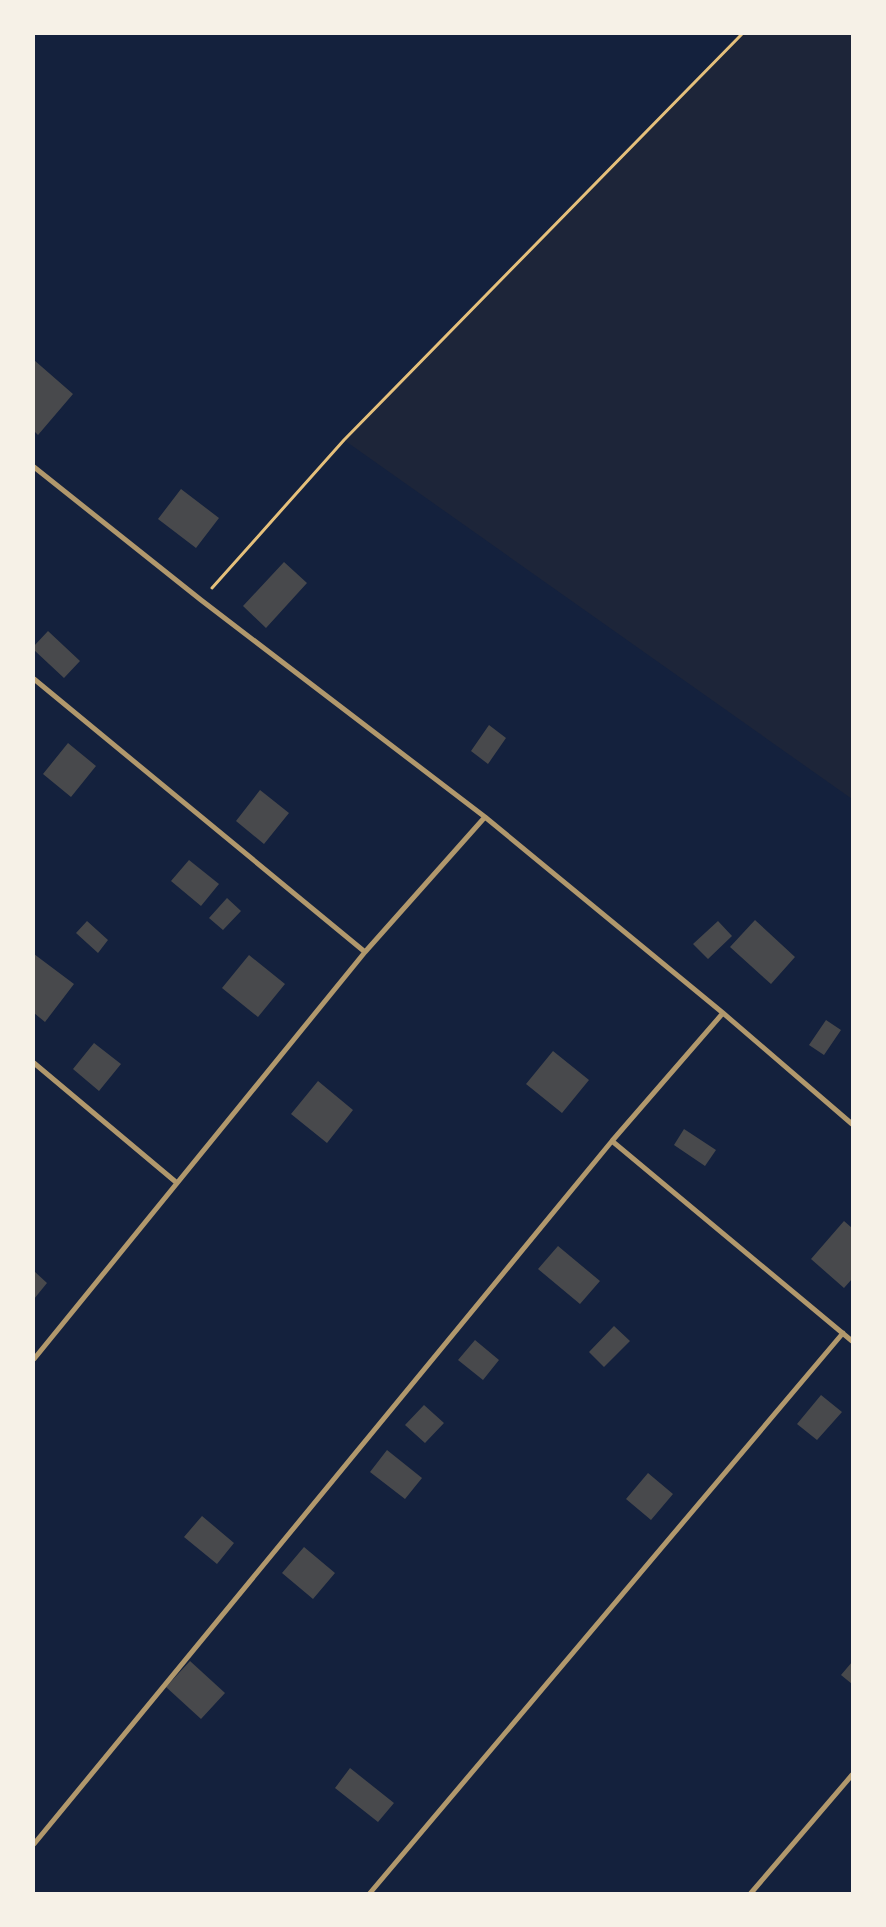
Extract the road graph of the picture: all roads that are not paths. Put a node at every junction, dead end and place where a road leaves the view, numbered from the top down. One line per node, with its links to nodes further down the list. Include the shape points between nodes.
1 (34, 467): 3 (street, via 201,600)
2 (34, 679): 4 (street)
3 (485, 817): 4 (street); 5 (street)
4 (365, 952): 9 (street)
5 (723, 1013): 7 (street); 8 (street)
6 (34, 1064): 9 (street)
7 (852, 1124)
8 (612, 1141): 10 (street); 14 (street)
9 (177, 1183): 12 (street)
10 (843, 1333): 11 (street); 15 (street)
11 (852, 1341)
12 (34, 1359)
13 (852, 1775): 16 (street)
14 (34, 1844)
15 (370, 1893)
16 (752, 1893)

